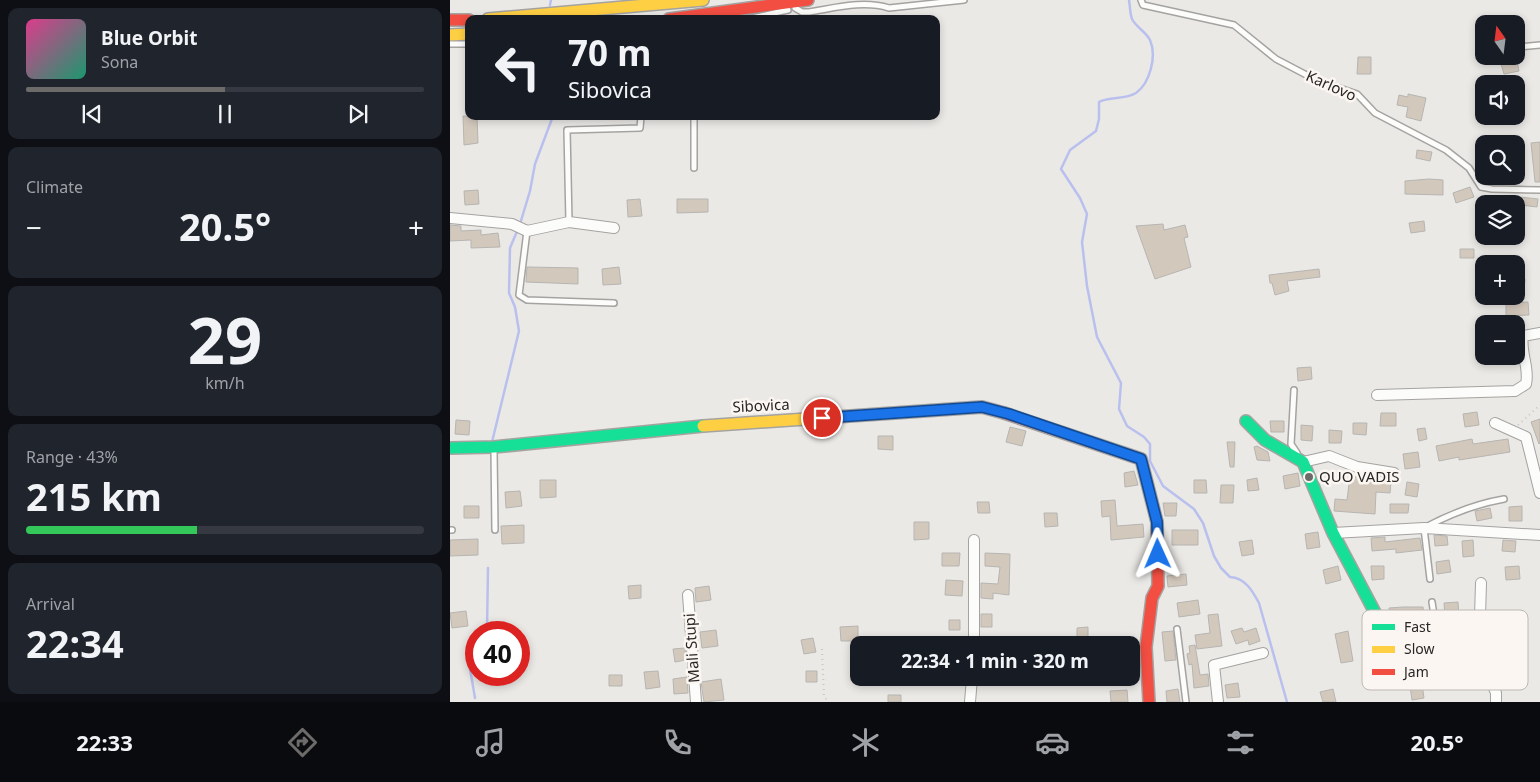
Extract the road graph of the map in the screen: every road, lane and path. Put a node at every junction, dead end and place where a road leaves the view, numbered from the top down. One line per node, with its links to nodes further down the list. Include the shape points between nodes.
1 (636, 0): 9 (lane)
2 (665, 0): 7 (lane)
3 (703, 0): 7 (street)
4 (809, 0): 8 (lane); 11 (street)
5 (964, 0): 8 (lane, via 889,8 853,5 809,12)
6 (1141, 0): 23 (lane, Karlovo, via 1142,5 1234,25 1276,59 1316,80 1357,94 1375,113 1446,150 1469,168 1482,187)
7 (681, 3): 9 (street)
8 (795, 8): 12 (lane)
9 (621, 9): 10 (street)
10 (541, 15)
11 (698, 15)
12 (772, 15)
13 (450, 20): 14 (street)
14 (465, 20)
15 (465, 36): 16 (street)
16 (451, 42): 17 (lane)
17 (465, 44)
18 (1540, 45): 19 (lane)
19 (1525, 46)
20 (641, 120): 25 (lane, via 640,128 567,130)
21 (694, 120): 22 (lane)
22 (694, 168)
23 (1540, 190)
24 (450, 218): 27 (street, via 512,224)
25 (569, 222): 26 (street); 27 (street)
26 (614, 228)
27 (527, 230): 28 (lane, via 519,295 527,300)
28 (614, 303)
29 (1540, 334): 31 (street, via 1523,336 1521,346 1528,376 1526,384 1515,391)
30 (1294, 390): 38 (lane, via 1292,444)
31 (1377, 395)
32 (1540, 405): 35 (path)
33 (1246, 421): 38 (street, via 1265,440)
34 (1495, 423): 35 (street)
35 (1512, 430): 40 (street, via 1526,437)
36 (494, 447): 37 (street, Sibovica); 43 (lane); 62 (street, Sibovica, via 720,424 982,407 1141,459 1157,522 1158,586 1152,598 1146,647)
37 (450, 448)
38 (1303, 462): 39 (street, via 1329,456 1357,468); 44 (street)
39 (1394, 473)
40 (1540, 493)
41 (1504, 499): 42 (lane, via 1482,503)
42 (1424, 528): 44 (street); 45 (street); 47 (lane)
43 (495, 530)
44 (1333, 533): 51 (street)
45 (1540, 536)
46 (974, 540): 55 (street)
47 (1430, 579)
48 (1481, 583): 53 (street)
49 (688, 595): 59 (street, Mali Stupi)
50 (1432, 602): 52 (lane)
51 (1374, 610)
52 (1433, 610)
53 (1480, 610)
54 (1177, 629): 63 (lane)
55 (974, 636)
56 (822, 649): 60 (path, via 824,696)
57 (1263, 653): 64 (street, via 1214,665)
58 (971, 686): 61 (street)
59 (696, 702)
60 (828, 702)
61 (970, 702)
62 (1149, 702)
63 (1186, 702)
64 (1218, 702)

